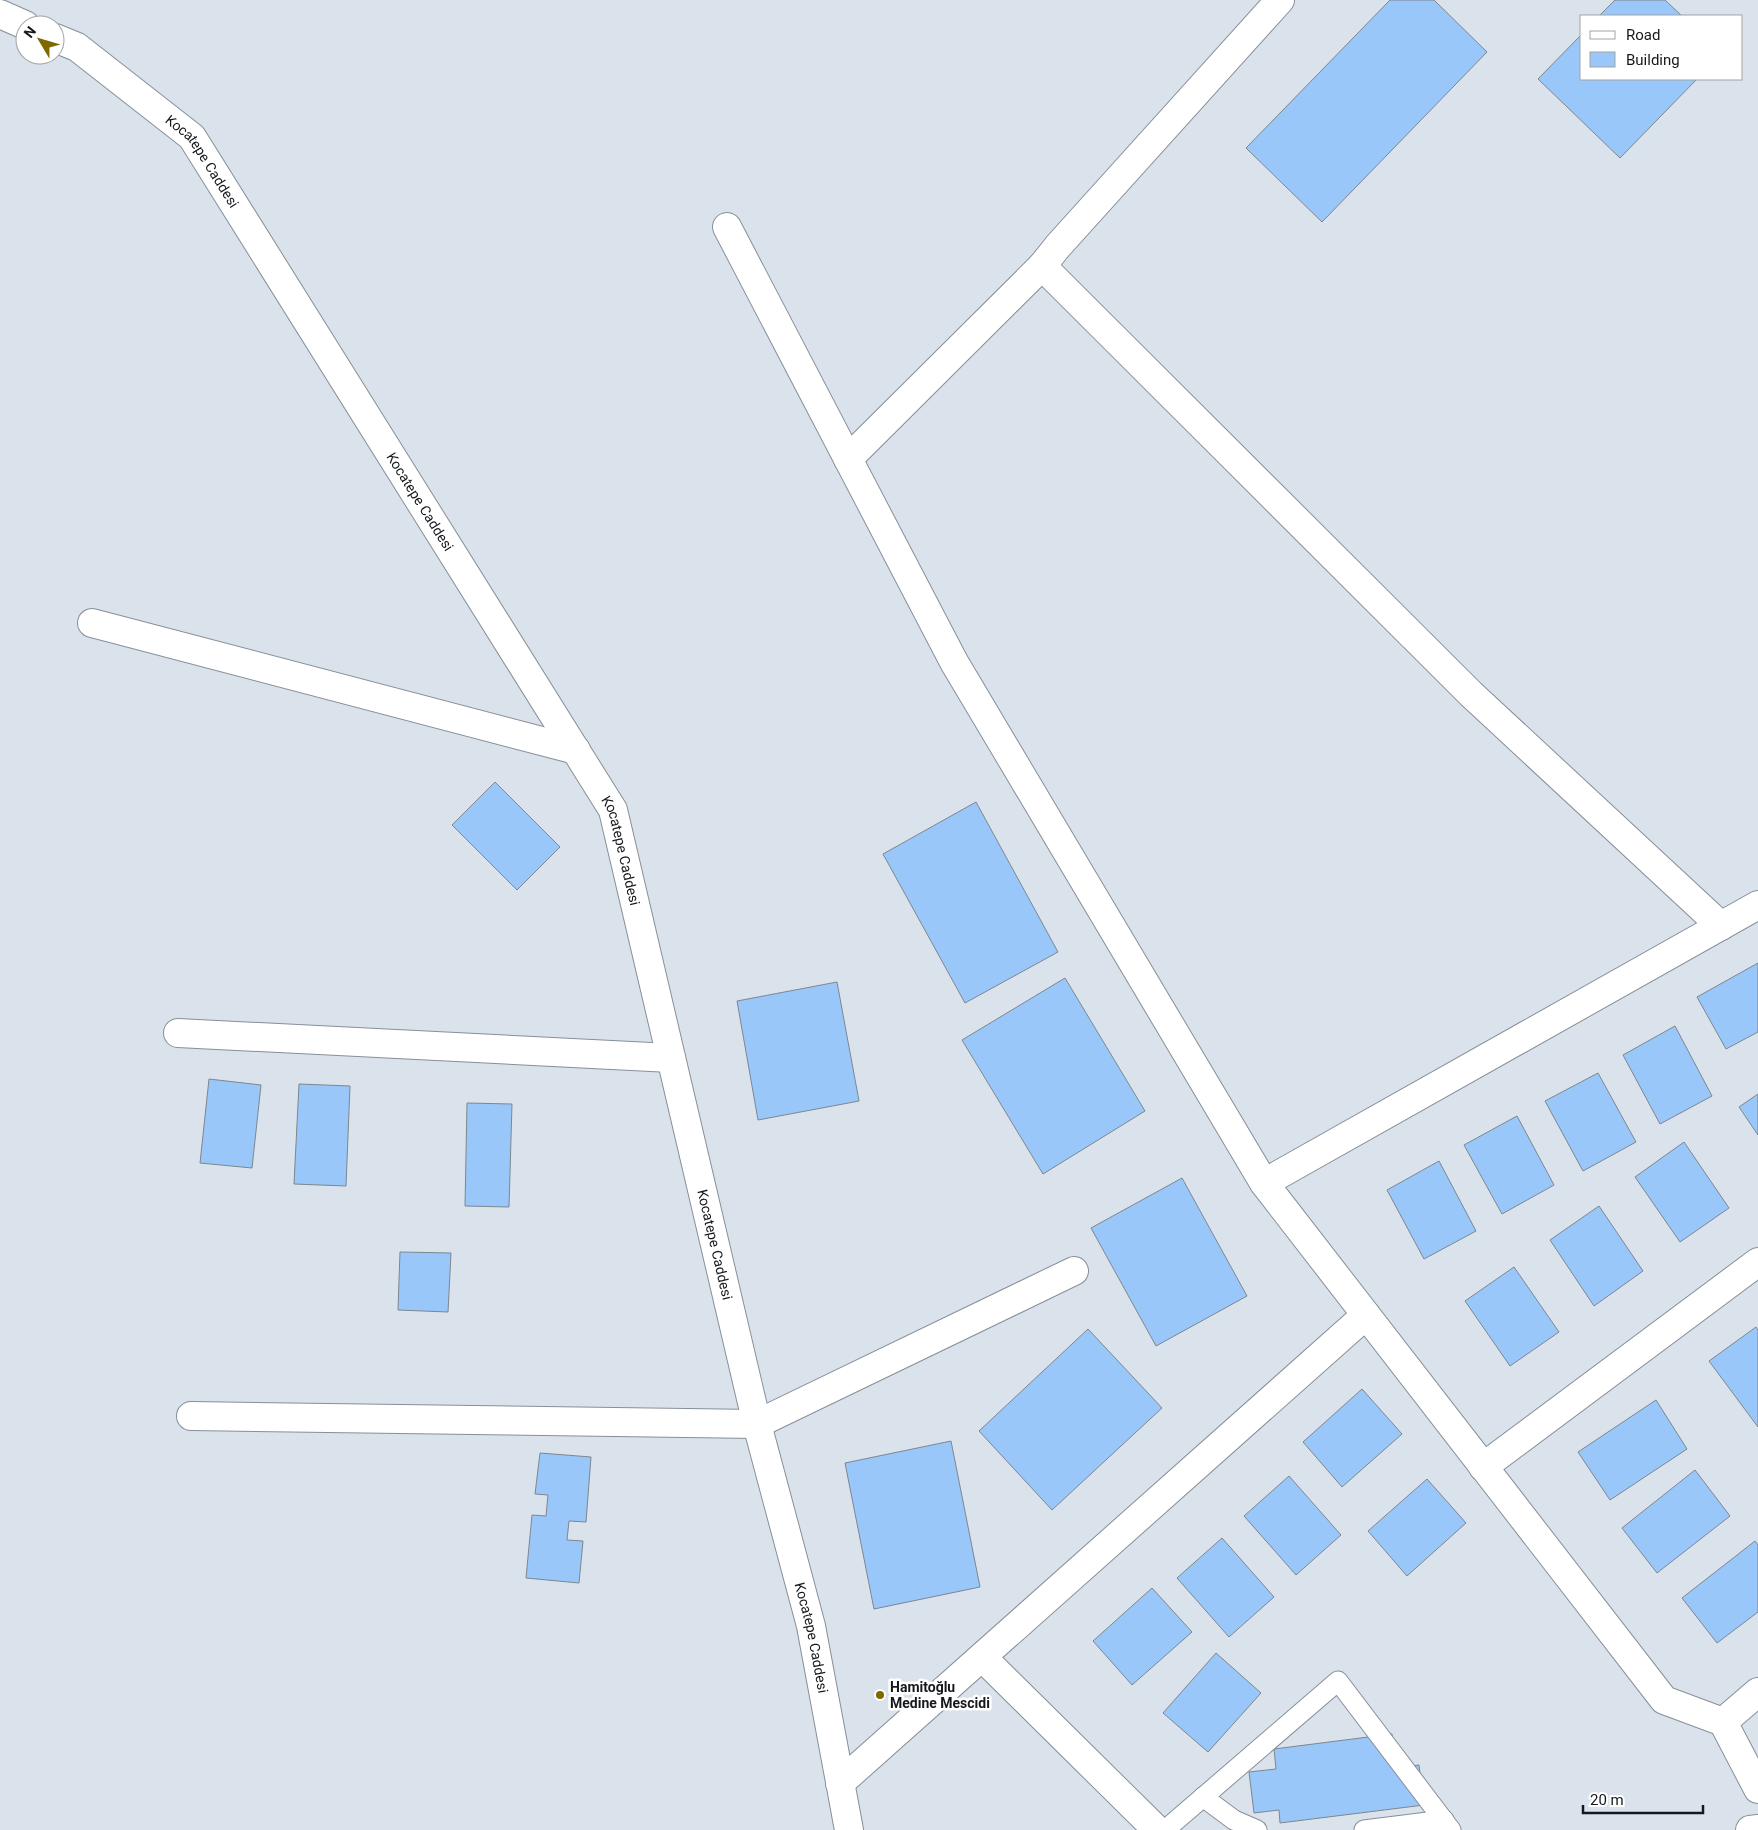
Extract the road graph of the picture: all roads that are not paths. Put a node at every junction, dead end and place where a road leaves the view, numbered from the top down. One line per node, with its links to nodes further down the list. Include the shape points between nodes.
1 (1280, 0): 6 (street)
2 (0, 14): 3 (street)
3 (15, 21)
4 (65, 43): 9 (street, Kocatepe Caddesi, via 77,48 192,137)
5 (727, 227): 7 (street)
6 (1042, 266): 7 (street); 11 (street, via 1471,694)
7 (848, 459): 14 (street, via 954,662)
8 (92, 623): 9 (street)
9 (576, 750): 13 (street, Kocatepe Caddesi, via 614,810)
10 (1758, 905): 11 (street)
11 (1721, 926): 14 (street)
12 (178, 1033): 13 (street)
13 (671, 1058): 19 (street, Kocatepe Caddesi)
14 (1264, 1183): 17 (street)
15 (1758, 1262): 20 (street)
16 (1074, 1271): 19 (street)
17 (1366, 1315): 20 (street); 21 (street)
18 (191, 1416): 19 (street)
19 (757, 1424): 24 (street, Kocatepe Caddesi, via 811,1626)
20 (1483, 1467): 23 (street, via 1664,1700)
21 (982, 1657): 24 (street); 30 (street)
22 (1758, 1692): 23 (street)
23 (1724, 1722): 25 (street)
24 (840, 1783): 29 (street, Kocatepe Caddesi)
25 (1758, 1789)
26 (1203, 1796): 27 (lane, via 1338,1681); 31 (lane); 32 (lane, via 1234,1820)
27 (1447, 1825): 33 (lane)
28 (1758, 1829): 34 (street)
29 (849, 1830)
30 (1157, 1830)
31 (1164, 1830)
32 (1257, 1830)
33 (1364, 1830)
34 (1750, 1830)

